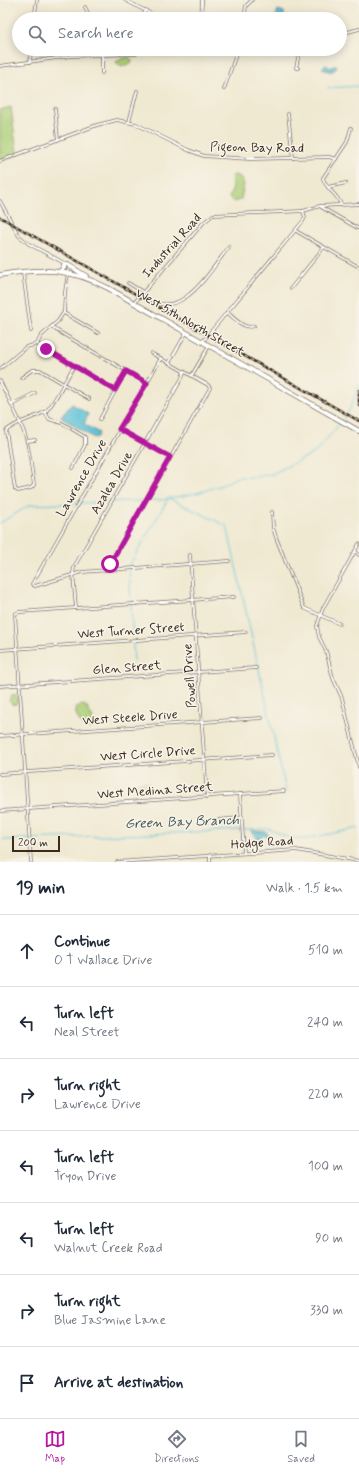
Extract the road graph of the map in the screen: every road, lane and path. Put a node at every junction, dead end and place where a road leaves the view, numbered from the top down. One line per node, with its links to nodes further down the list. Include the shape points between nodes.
1 (36, 0): 7 (street)
2 (125, 0): 6 (street)
3 (202, 0): 10 (street)
4 (252, 0): 11 (street, via 246,6)
5 (85, 7): 8 (street)
6 (146, 10): 9 (street)
7 (35, 12)
8 (88, 12)
9 (149, 12)
10 (201, 12)
11 (245, 12)
12 (359, 29): 13 (street)
13 (347, 32)
14 (30, 56): 19 (street)
15 (84, 56): 19 (street)
16 (102, 56): 22 (street)
17 (236, 56): 23 (street)
18 (299, 56): 21 (street)
19 (30, 62): 20 (street)
20 (0, 66)
21 (298, 68)
22 (102, 73)
23 (224, 89)
24 (136, 91): 27 (street)
25 (55, 109): 29 (street)
26 (288, 114): 30 (street)
27 (129, 122): 29 (street, Pigeon Bay Road, via 109,121); 30 (street, Pigeon Bay Road, via 204,156)
28 (351, 128): 31 (street, via 347,142)
29 (58, 140): 32 (street, Pigeon Bay Road)
30 (293, 158): 31 (street, Pigeon Bay Road)
31 (336, 159): 34 (street, via 323,178)
32 (0, 161)
33 (346, 183): 34 (street)
34 (328, 187): 37 (street)
35 (0, 201): 44 (street, via 19,236)
36 (359, 204): 37 (street, Industrial Road)
37 (341, 205): 38 (street, Industrial Road)
38 (320, 206): 39 (street, Industrial Road); 40 (street)
39 (302, 211): 41 (street, via 305,217); 53 (street, Industrial Road, via 213,215 203,223)
40 (359, 229)
41 (295, 230): 43 (street); 55 (street)
42 (229, 247): 53 (street, via 189,296 178,303 157,304)
43 (324, 247): 45 (street); 52 (street)
44 (66, 265): 47 (main road); 48 (street, via 69,269); 50 (main road)
45 (359, 267)
46 (23, 271): 47 (main road, West 5th North Street); 49 (main road, West 5th North Street); 59 (street)
47 (60, 271): 48 (main road, West 5th North Street)
48 (67, 272): 50 (main road, West 5th North Street); 56 (street)
49 (0, 275)
50 (89, 279): 54 (main road, West 5th North Street)
51 (128, 283): 53 (street)
52 (291, 288)
53 (143, 294): 54 (street, Industrial Road)
54 (134, 303): 61 (main road, West 5th North Street)
55 (228, 312): 58 (street, via 245,326); 62 (street)
56 (64, 313): 57 (street); 60 (street)
57 (52, 326): 63 (street, via 41,336); 70 (street)
58 (254, 326)
59 (31, 331)
60 (98, 333)
61 (186, 333): 62 (main road, West 5th North Street); 67 (street)
62 (202, 342): 64 (main road, West 5th North Street)
63 (37, 344): 68 (street); 69 (street, via 26,347)
64 (210, 346): 72 (street); 85 (main road, West 5th North Street)
65 (151, 353): 66 (street)
66 (161, 358): 67 (street); 75 (street, Lawrence Drive)
67 (169, 363): 71 (street)
68 (74, 366): 76 (street); 77 (street)
69 (0, 369)
70 (126, 370): 75 (street); 77 (street)
71 (184, 370): 72 (street); 88 (street, Azalea Drive, via 182,378)
72 (192, 375): 89 (street, via 209,386 208,391)
73 (21, 378): 76 (street, via 38,369)
74 (0, 381): 80 (street)
75 (147, 383): 84 (street, Lawrence Drive)
76 (63, 384): 79 (street); 81 (street)
77 (115, 390): 82 (street)
78 (35, 393): 80 (street)
79 (89, 399)
80 (11, 405): 83 (street)
81 (45, 412): 83 (street); 90 (street, via 49,419 62,423 85,437 85,445)
82 (100, 419)
83 (19, 423): 87 (street); 87 (street, via 8,429 5,434 15,488 18,491 34,486)
84 (119, 429): 88 (street); 99 (street, Lawrence Drive, via 32,583 33,585)
85 (359, 431)
86 (36, 440): 87 (street)
87 (27, 441)
88 (144, 444): 89 (street); 99 (street, Azalea Drive)
89 (170, 457): 98 (street, via 110,564)
90 (73, 468)
91 (272, 512): 103 (street, via 276,538 303,604 308,611)
92 (359, 544): 93 (street)
93 (355, 551): 95 (street); 103 (street)
94 (190, 555): 97 (street, Powell Drive)
95 (359, 555)
96 (229, 561): 97 (street)
97 (191, 564): 98 (street); 101 (street, Powell Drive)
98 (110, 570): 99 (street)
99 (72, 574): 102 (street)
100 (234, 597): 101 (street)
101 (193, 600): 102 (street); 106 (street, Powell Drive)
102 (76, 608): 107 (street, via 19,612 14,616)
103 (320, 615): 104 (street); 119 (street, via 318,633 342,698)
104 (340, 624)
105 (246, 632): 106 (street, West Turner Street)
106 (196, 636): 107 (street, West Turner Street); 110 (street, Powell Drive)
107 (16, 648): 108 (street, West Turner Street); 111 (street)
108 (0, 650)
109 (256, 668): 110 (street, Glen Street)
110 (198, 672): 111 (street, Glen Street); 114 (street, Powell Drive)
111 (19, 684): 112 (street, Glen Street); 115 (street)
112 (0, 686)
113 (262, 718): 114 (street, West Steele Drive)
114 (202, 722): 115 (street, West Steele Drive); 118 (street, Powell Drive)
115 (22, 734): 116 (street, West Steele Drive); 120 (street)
116 (0, 736)
117 (272, 755): 118 (street, West Circle Drive)
118 (204, 760): 120 (street, West Circle Drive); 124 (street, Powell Drive)
119 (359, 767)
120 (25, 772): 121 (street, West Circle Drive); 125 (street)
121 (0, 774)
122 (284, 791): 123 (street, West Medina Street)
123 (240, 794): 124 (street, West Medina Street); 127 (street)
124 (207, 797): 125 (street, West Medina Street)
125 (28, 809): 126 (street, West Medina Street); 133 (street)
126 (0, 811)
127 (242, 818): 128 (street); 129 (street)
128 (218, 820)
129 (244, 853): 130 (street, Hodge Road); 132 (street, Hodge Road, via 302,850)
130 (210, 855): 131 (street, Hodge Road); 135 (street)
131 (153, 861): 134 (street, Hodge Road)
132 (359, 861)
133 (31, 862)
134 (118, 862)
135 (210, 862)

